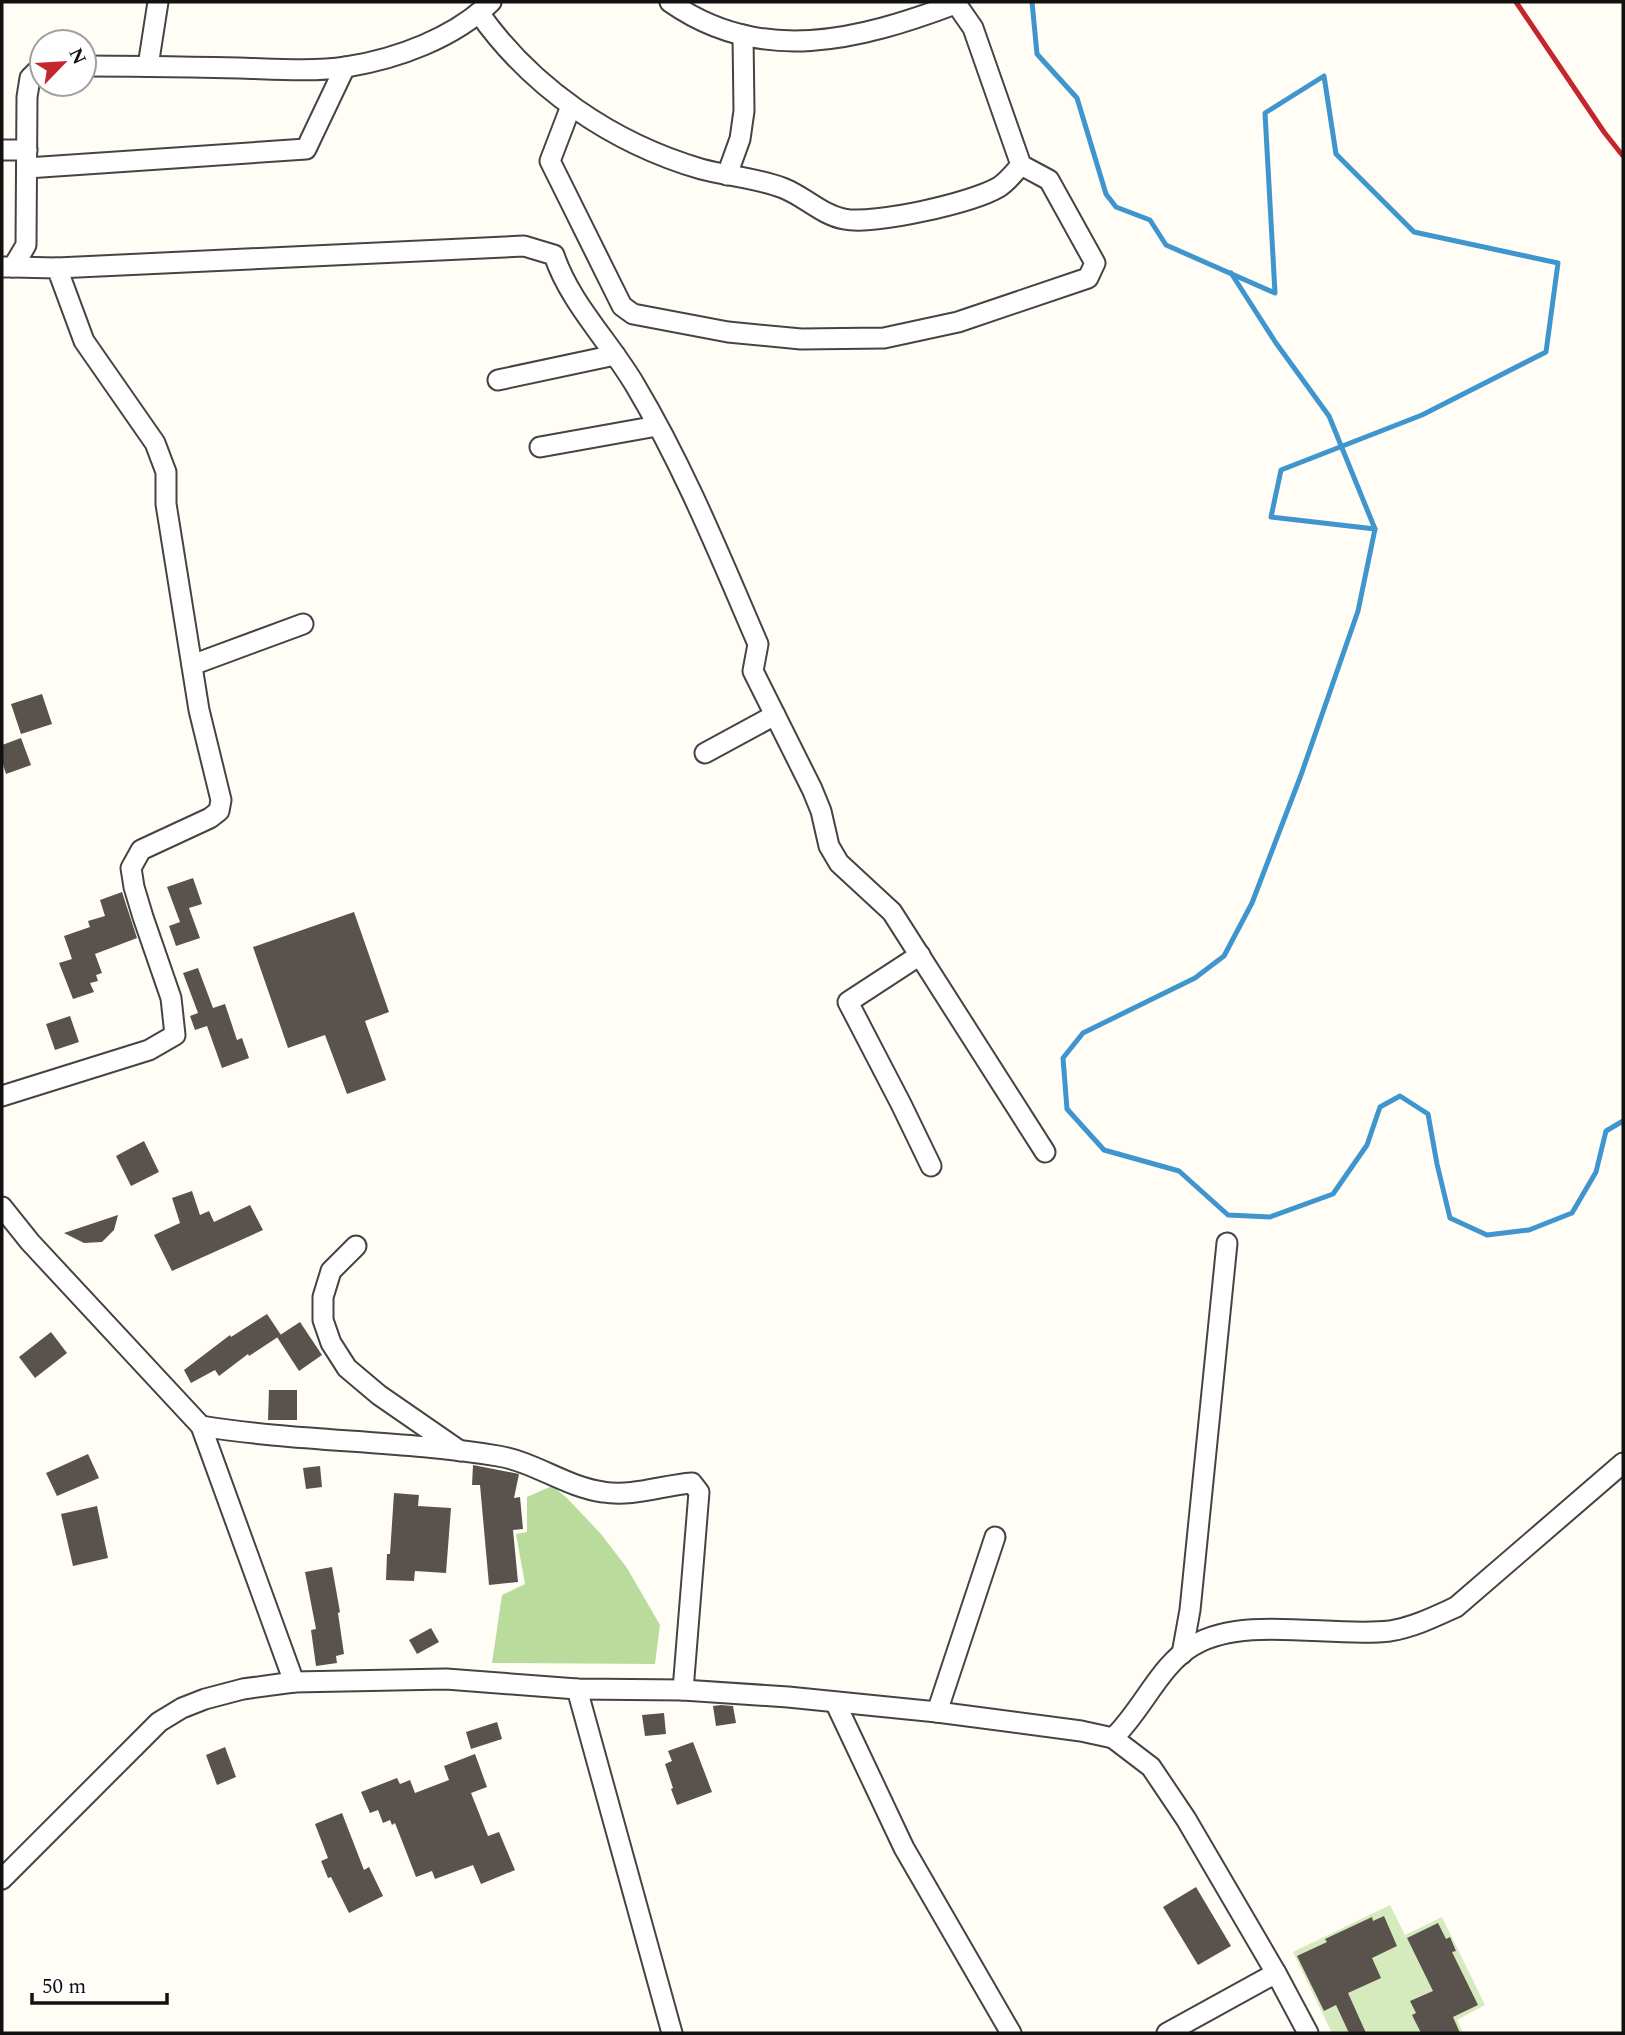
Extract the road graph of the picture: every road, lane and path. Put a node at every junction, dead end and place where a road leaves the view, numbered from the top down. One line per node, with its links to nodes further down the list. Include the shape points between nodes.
1 (158, 2): 7 (street)
2 (670, 2): 5 (street, via 720,29)
3 (955, 3): 5 (street, via 879,31 832,40); 13 (street, via 972,28)
4 (485, 7): 8 (street, via 431,41); 10 (street, via 498,40)
5 (743, 35): 14 (street, via 744,111)
6 (98, 66): 7 (street)
7 (148, 66): 8 (street)
8 (345, 67): 12 (street, via 306,149)
9 (28, 91): 12 (street)
10 (570, 106): 13 (street, via 550,161 622,306 633,314 728,332 801,339 884,338 958,322 1088,278 1095,263 1049,180); 14 (street, via 659,156)
11 (2, 150): 12 (street)
12 (27, 159): 15 (street, via 26,245)
13 (1021, 165): 14 (street, via 997,188 973,197 921,211 847,220 831,216 783,188)
14 (727, 175)
15 (8, 267): 16 (street)
16 (57, 268): 17 (street, via 524,246 554,255 561,277); 22 (street, via 84,341 155,443 166,472 166,504)
17 (615, 355): 18 (street); 19 (street)
18 (498, 380)
19 (657, 426): 20 (street); 23 (street, via 684,474 758,644 753,671)
20 (540, 447)
21 (303, 624): 22 (street)
22 (192, 665): 26 (street, via 221,800 219,811 141,850 131,868 171,998 175,1035 149,1050)
23 (775, 715): 24 (street); 25 (street, via 812,789 829,846 839,863 892,912)
24 (705, 753)
25 (920, 955): 27 (street); 28 (street, via 848,1002)
26 (2, 1096)
27 (1045, 1152)
28 (930, 1166)
29 (2, 1207): 32 (street)
30 (1227, 1243): 36 (street)
31 (356, 1246): 33 (street, via 331,1270 323,1297 323,1320 331,1343 347,1368 379,1395)
32 (201, 1426): 33 (street); 37 (street)
33 (460, 1451): 39 (street, via 500,1456 605,1493 687,1483 698,1488)
34 (1623, 1463): 36 (street, via 1456,1607 1423,1623 1390,1631 1217,1634)
35 (995, 1537): 41 (street)
36 (1182, 1654): 42 (street)
37 (294, 1682): 38 (street, via 446,1679); 43 (street, via 205,1699 159,1722)
38 (578, 1689): 39 (street); 45 (street)
39 (683, 1690): 40 (street)
40 (835, 1702): 41 (street); 46 (street, via 904,1848)
41 (937, 1712): 42 (street)
42 (1113, 1738): 44 (street, via 1151,1767)
43 (2, 1879)
44 (1276, 1973): 47 (street); 48 (street)
45 (672, 2033)
46 (1011, 2033)
47 (1167, 2033)
48 (1308, 2033)

